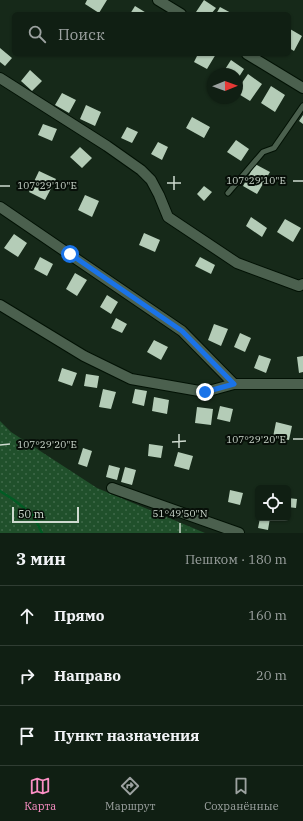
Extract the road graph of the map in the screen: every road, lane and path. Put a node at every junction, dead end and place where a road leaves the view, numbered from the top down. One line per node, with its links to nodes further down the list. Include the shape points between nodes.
1 (158, 0): 2 (street)
2 (178, 12)
3 (250, 56): 5 (street)
4 (0, 78): 9 (street, via 141,170 151,180 168,217 237,263 299,286)
5 (303, 88)
6 (303, 106): 7 (lane, via 274,148 263,152)
7 (228, 193)
8 (0, 207): 11 (street, via 182,331)
9 (303, 284)
10 (0, 305): 11 (street, via 84,356 131,379 205,392)
11 (234, 384): 12 (street)
12 (303, 384)
13 (112, 488): 14 (street)
14 (239, 533)

